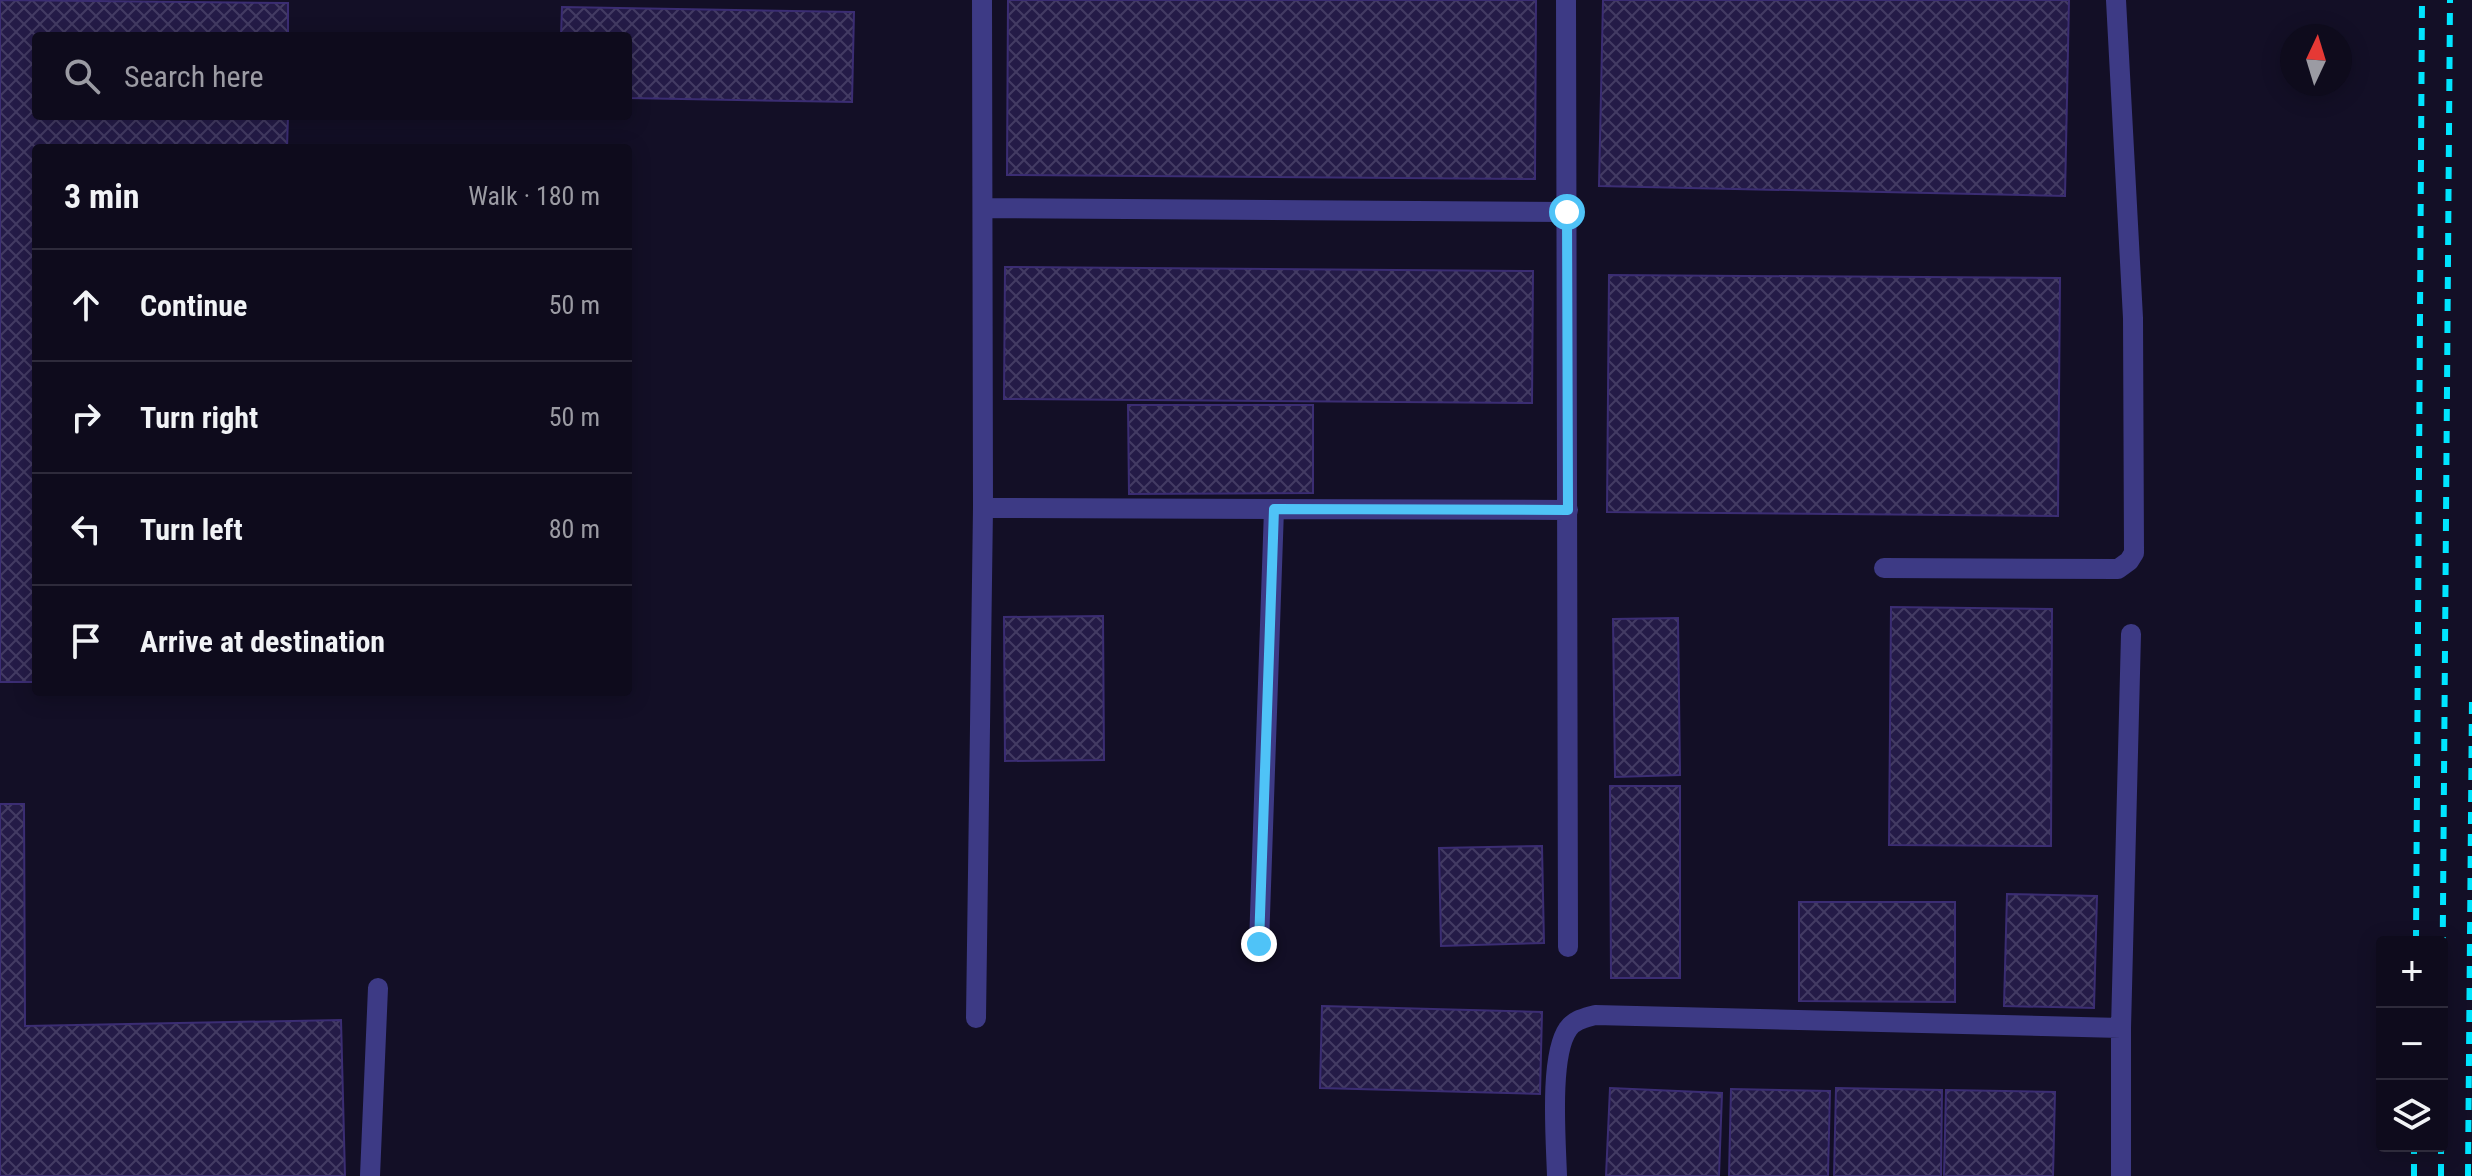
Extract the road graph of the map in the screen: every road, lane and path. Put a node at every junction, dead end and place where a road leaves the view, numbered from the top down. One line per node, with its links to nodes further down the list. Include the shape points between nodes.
1 (982, 0): 4 (lane)
2 (1566, 0): 5 (lane)
3 (2116, 0): 9 (lane, via 2133,318 2134,553 2118,569)
4 (983, 208): 5 (lane); 6 (lane)
5 (1567, 212): 8 (lane)
6 (983, 508): 7 (lane); 14 (lane)
7 (1274, 509): 8 (lane); 11 (lane)
8 (1568, 510): 12 (lane)
9 (1884, 568)
10 (2131, 634): 15 (lane)
11 (1259, 944)
12 (1568, 947)
13 (378, 988): 16 (lane)
14 (976, 1018)
15 (2121, 1028): 17 (lane, via 1595,1015 1569,1027 1560,1045); 18 (lane)
16 (370, 1176)
17 (1557, 1176)
18 (2121, 1176)

